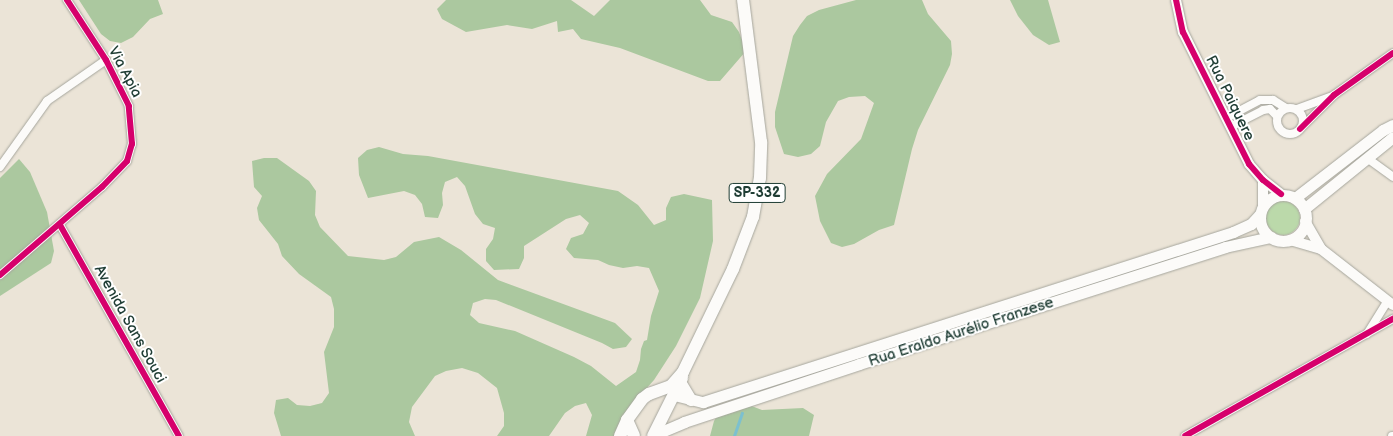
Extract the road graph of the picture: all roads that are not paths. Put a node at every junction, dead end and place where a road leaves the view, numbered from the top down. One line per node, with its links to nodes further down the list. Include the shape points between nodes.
1 (67, 0): 5 (street, Via Apia)
2 (743, 0): 30 (main road, SP-332, via 761,142 759,188 753,217 733,269)
3 (1176, 0): 10 (street, Rua Paiquere, via 1183,32)
4 (1393, 53): 6 (street)
5 (106, 60): 15 (street, via 47,101); 22 (street, Via Apia, via 129,106 132,144 127,161 118,172)
6 (1334, 95): 8 (street); 12 (street)
7 (1286, 108): 8 (street); 9 (street); 10 (street, via 1273,100 1260,100)
8 (1297, 109): 12 (street, via 1303,116)
9 (1277, 116): 10 (street, via 1270,109 1262,110); 12 (street, via 1277,126 1284,132 1292,134)
10 (1228, 123): 17 (street, Rua Paiquere, via 1249,164)
11 (1393, 125): 19 (main road)
12 (1300, 129)
13 (1393, 137): 14 (main road)
14 (1366, 158): 16 (street); 21 (main road)
15 (0, 167)
16 (1393, 177)
17 (1262, 180): 18 (street, Rua Paiquere); 20 (street)
18 (1281, 194): 19 (main road); 20 (main road, via 1271,198)
19 (1295, 198): 21 (main road)
20 (1261, 210): 23 (main road, via 1260,223); 33 (main road, Rua Eraldo Aurélio Franzese, via 1251,224 1233,232 703,402)
21 (1305, 215): 24 (main road, via 1300,232); 25 (street)
22 (60, 225): 26 (street, Via Apia); 35 (street, Avenida Sans Souci)
23 (1271, 237): 24 (main road); 38 (main road, Rua Eraldo Aurélio Franzese, via 1225,247 1056,301 684,422)
24 (1290, 240): 25 (street)
25 (1321, 249): 27 (street)
26 (0, 275)
27 (1390, 303): 29 (street)
28 (1393, 319): 29 (street)
29 (1368, 334): 39 (street)
30 (681, 377): 31 (main road, SP-332, via 671,386); 32 (main road, SP-332); 33 (main road)
31 (653, 393): 32 (main road); 34 (main road, SP-332); 38 (main road, via 662,406)
32 (674, 395): 33 (main road, Rua Eraldo Aurélio Franzese); 38 (main road, SP-332)
33 (691, 400)
34 (627, 420): 36 (main road, SP-332); 37 (main road)
35 (178, 436)
36 (620, 436)
37 (634, 436)
38 (652, 436)
39 (1186, 436)

